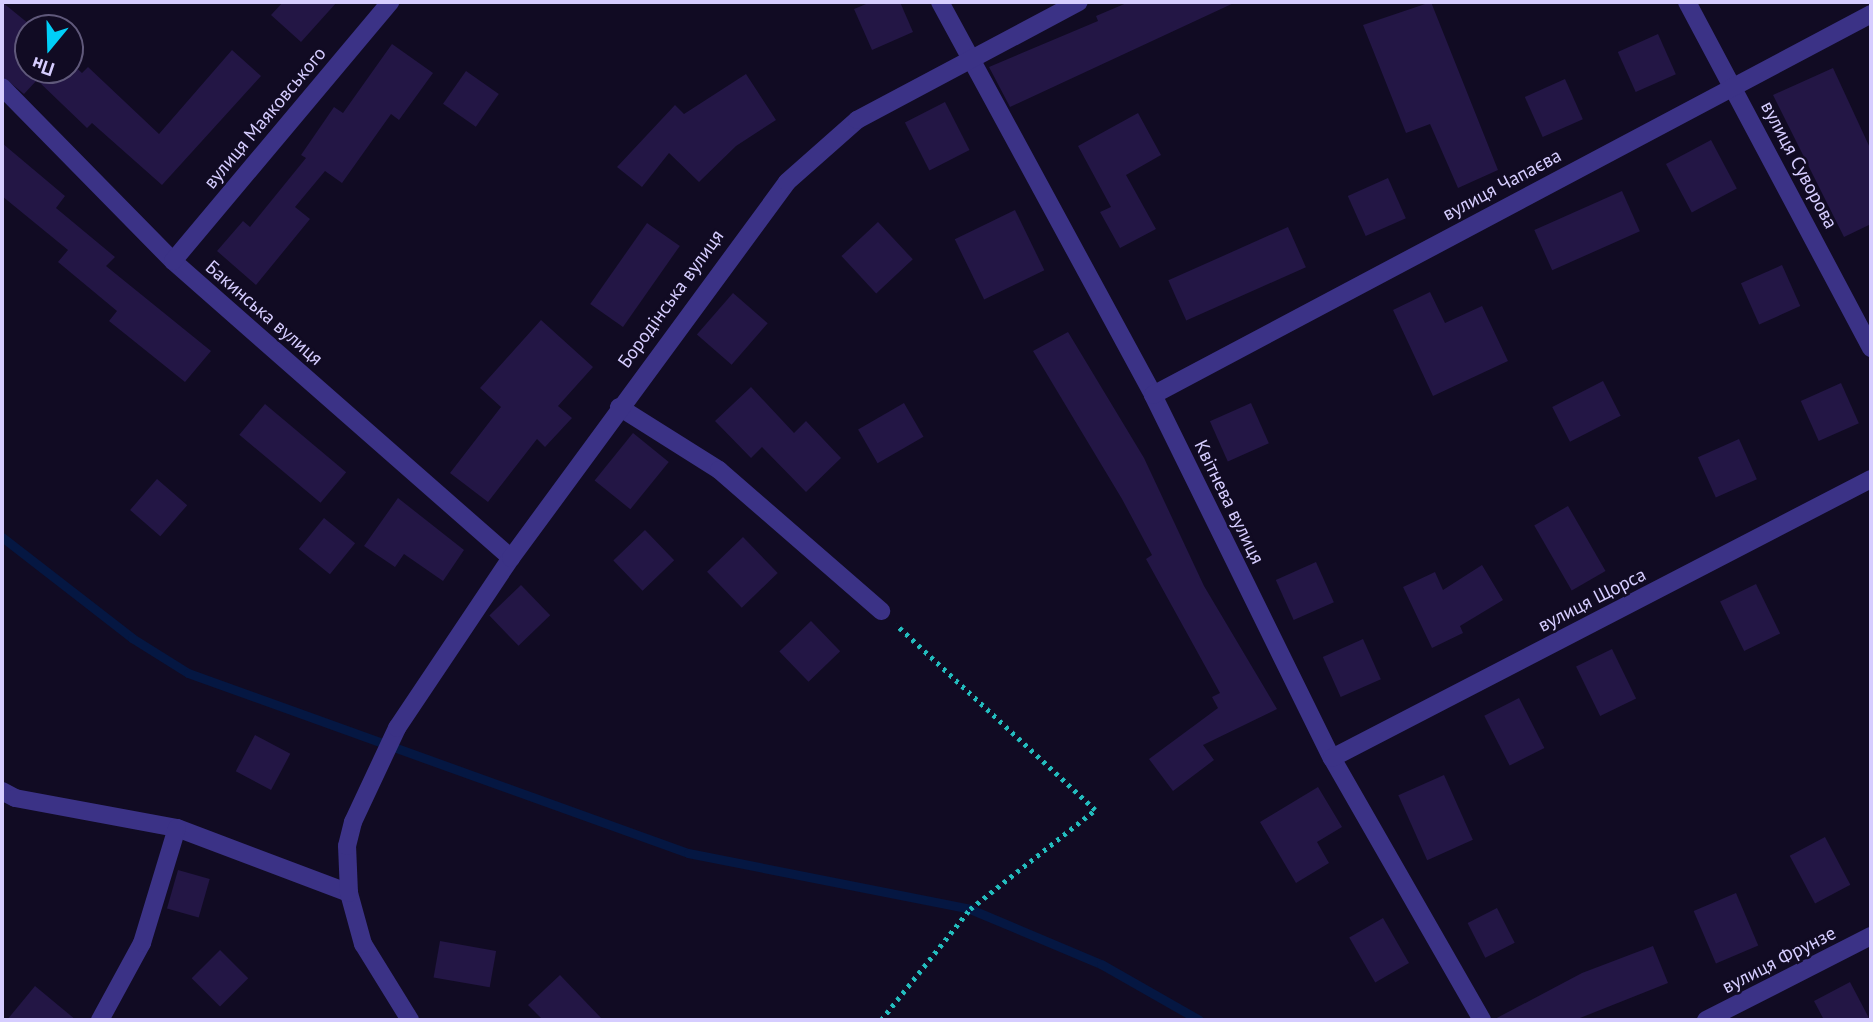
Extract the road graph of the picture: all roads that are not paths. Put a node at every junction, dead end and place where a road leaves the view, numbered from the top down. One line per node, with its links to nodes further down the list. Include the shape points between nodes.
1 (390, 2): 9 (street, вулиця Маяковського)
2 (940, 2): 6 (street, Квітнева вулиця)
3 (1079, 2): 6 (street, Бородінська вулиця)
4 (1688, 2): 7 (street, вулиця Суворова)
5 (1871, 14): 7 (street, вулиця Чапаєва)
6 (969, 60): 11 (street, Квітнева вулиця); 12 (street, Бородінська вулиця, via 826,142 746,232)
7 (1733, 85): 10 (street, вулиця Суворова); 11 (street, вулиця Чапаєва)
8 (2, 87): 9 (street, Бакинська вулиця)
9 (173, 261): 14 (street, Бакинська вулиця)
10 (1871, 348)
11 (1153, 395): 16 (street, Квітнева вулиця)
12 (619, 407): 14 (street, Бородінська вулиця); 15 (street, via 719,470)
13 (1871, 479): 16 (street, вулиця Щорса)
14 (511, 558): 19 (street, Бородінська вулиця, via 369,777 347,846)
15 (881, 611)
16 (1332, 758): 23 (street, Квітнева вулиця)
17 (2, 791): 18 (street, via 15,798)
18 (177, 828): 19 (street); 21 (street, via 142,943)
19 (349, 893): 22 (street, Бородінська вулиця, via 363,944)
20 (1871, 936): 24 (street, вулиця Фрунзе)
21 (100, 1020)
22 (410, 1020)
23 (1482, 1020)
24 (1706, 1020)

